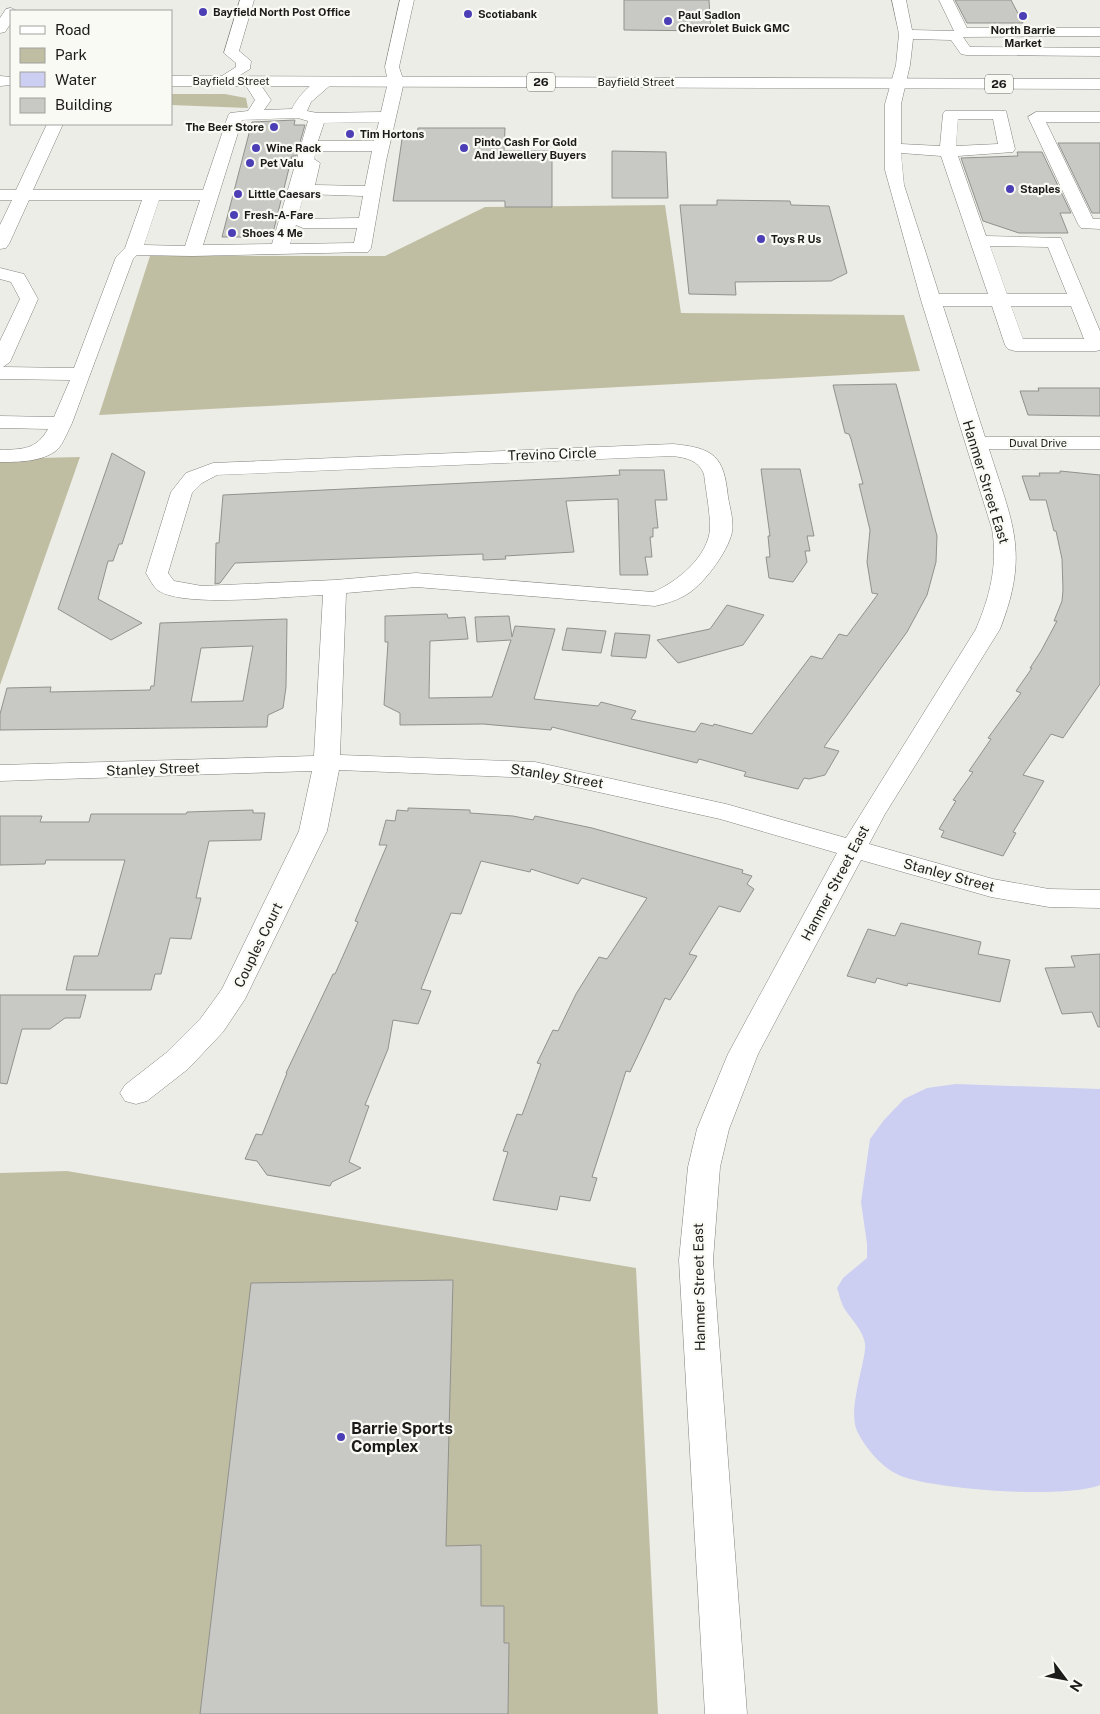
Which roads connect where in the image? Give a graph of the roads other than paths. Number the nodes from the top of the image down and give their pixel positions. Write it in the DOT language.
graph roads {
  1 [pos="247,0"];
  2 [pos="407,0"];
  3 [pos="899,0"];
  4 [pos="946,0"];
  5 [pos="10,15"];
  6 [pos="0,29"];
  7 [pos="1100,32"];
  8 [pos="906,34"];
  9 [pos="959,34"];
  10 [pos="1100,52"];
  11 [pos="172,81"];
  12 [pos="222,81"];
  13 [pos="251,81"];
  14 [pos="326,82"];
  15 [pos="396,82"];
  16 [pos="899,83"];
  17 [pos="1100,84"];
  18 [pos="298,113"];
  19 [pos="254,114"];
  20 [pos="388,117"];
  21 [pos="1100,117"];
  22 [pos="317,118"];
  23 [pos="56,125"];
  24 [pos="1046,135"];
  25 [pos="1064,135"];
  26 [pos="313,142"];
  27 [pos="894,148"];
  28 [pos="380,153"];
  29 [pos="331,160"];
  30 [pos="327,178"];
  31 [pos="373,191"];
  32 [pos="153,194"];
  33 [pos="0,195"];
  34 [pos="22,195"];
  35 [pos="209,195"];
  36 [pos="307,204"];
  37 [pos="303,223"];
  38 [pos="367,223"];
  39 [pos="1100,224"];
  40 [pos="979,241"];
  41 [pos="0,244"];
  42 [pos="280,249"];
  43 [pos="133,250"];
  44 [pos="192,251"];
  45 [pos="0,272"];
  46 [pos="930,300"];
  47 [pos="998,300"];
  48 [pos="1078,300"];
  49 [pos="0,362"];
  50 [pos="0,373"];
  51 [pos="82,374"];
  52 [pos="0,422"];
  53 [pos="62,423"];
  54 [pos="975,443"];
  55 [pos="1100,443"];
  56 [pos="0,456"];
  57 [pos="335,587"];
  58 [pos="327,764"];
  59 [pos="0,773"];
  60 [pos="854,848"];
  61 [pos="1100,899"];
  62 [pos="136,1093"];
  63 [pos="726,1714"];
  1 -- 12 [label="street"];
  2 -- 15 [label="street"];
  3 -- 8 [label="street, Hanmer Street East"];
  4 -- 9 [label="street"];
  5 -- 6 [label="street"];
  7 -- 9 [label="street"];
  8 -- 9 [label="street"];
  8 -- 16 [label="street, Hanmer Street East"];
  9 -- 10 [label="street"];
  11 -- 12 [label="street, Bayfield Street / 26"];
  12 -- 13 [label="street, Bayfield Street / 26"];
  13 -- 14 [label="street, Bayfield Street / 26"];
  13 -- 19 [label="street"];
  14 -- 15 [label="street, Bayfield Street / 26"];
  14 -- 18 [label="street"];
  15 -- 16 [label="street, Bayfield Street / 26"];
  15 -- 20 [label="street"];
  16 -- 17 [label="street, Bayfield Street / 26"];
  16 -- 27 [label="street, Hanmer Street East"];
  18 -- 19 [label="street"];
  18 -- 22 [label="street"];
  19 -- 35 [label="street"];
  20 -- 22 [label="street"];
  20 -- 28 [label="street"];
  21 -- 24 [label="street"];
  22 -- 26 [label="street"];
  23 -- 34 [label="street"];
  24 -- 25 [label="street"];
  24 -- 39 [label="street"];
  26 -- 28 [label="street"];
  26 -- 31 [label="street"];
  26 -- 42 [label="street"];
  27 -- 40 [label="street"];
  27 -- 46 [label="street, Hanmer Street East"];
  28 -- 29 [label="street"];
  28 -- 31 [label="street"];
  30 -- 31 [label="street"];
  31 -- 36 [label="street"];
  31 -- 38 [label="street"];
  32 -- 34 [label="street"];
  32 -- 35 [label="street"];
  32 -- 43 [label="street"];
  33 -- 34 [label="street"];
  34 -- 41 [label="street"];
  35 -- 44 [label="street"];
  37 -- 38 [label="street"];
  38 -- 42 [label="street"];
  40 -- 47 [label="street"];
  40 -- 48 [label="street"];
  42 -- 44 [label="street"];
  43 -- 44 [label="street"];
  43 -- 51 [label="street"];
  45 -- 49 [label="street"];
  46 -- 47 [label="street"];
  46 -- 54 [label="street, Hanmer Street East"];
  47 -- 48 [label="street"];
  47 -- 48 [label="street"];
  50 -- 51 [label="street"];
  51 -- 53 [label="street"];
  52 -- 53 [label="street"];
  53 -- 56 [label="street"];
  54 -- 55 [label="street, Duval Drive"];
  54 -- 60 [label="street, Hanmer Street East"];
  57 -- 57 [label="street, Trevino Circle"];
  57 -- 58 [label="street"];
  58 -- 59 [label="street, Stanley Street"];
  58 -- 60 [label="street, Stanley Street"];
  58 -- 62 [label="street, Couples Court"];
  60 -- 61 [label="street, Stanley Street"];
  60 -- 63 [label="street, Hanmer Street East"];
}
